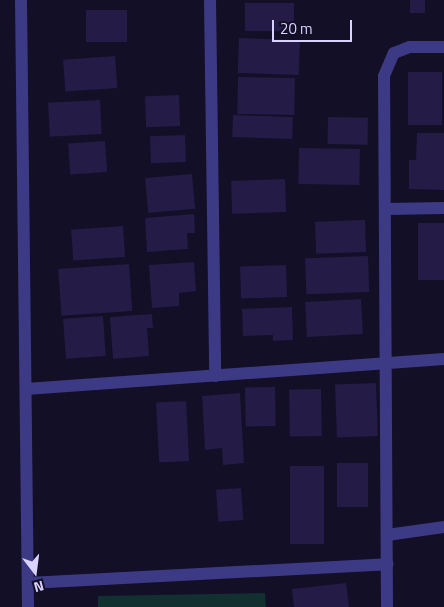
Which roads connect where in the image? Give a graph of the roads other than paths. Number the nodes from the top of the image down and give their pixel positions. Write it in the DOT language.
graph roads {
  1 [pos="22,0"];
  2 [pos="210,0"];
  3 [pos="444,47"];
  4 [pos="444,208"];
  5 [pos="386,209"];
  6 [pos="444,359"];
  7 [pos="388,364"];
  8 [pos="215,376"];
  9 [pos="26,389"];
  10 [pos="444,528"];
  11 [pos="387,535"];
  12 [pos="387,564"];
  13 [pos="29,583"];
  14 [pos="28,607"];
  15 [pos="387,607"];
  1 -- 9 [label="street"];
  2 -- 8 [label="street"];
  3 -- 5 [label="street"];
  4 -- 5 [label="street"];
  5 -- 7 [label="street"];
  6 -- 7 [label="street"];
  7 -- 8 [label="street"];
  7 -- 11 [label="street"];
  8 -- 9 [label="street"];
  9 -- 13 [label="street"];
  10 -- 11 [label="street"];
  11 -- 12 [label="street"];
  12 -- 13 [label="street"];
  12 -- 15 [label="street"];
  13 -- 14 [label="street"];
}
